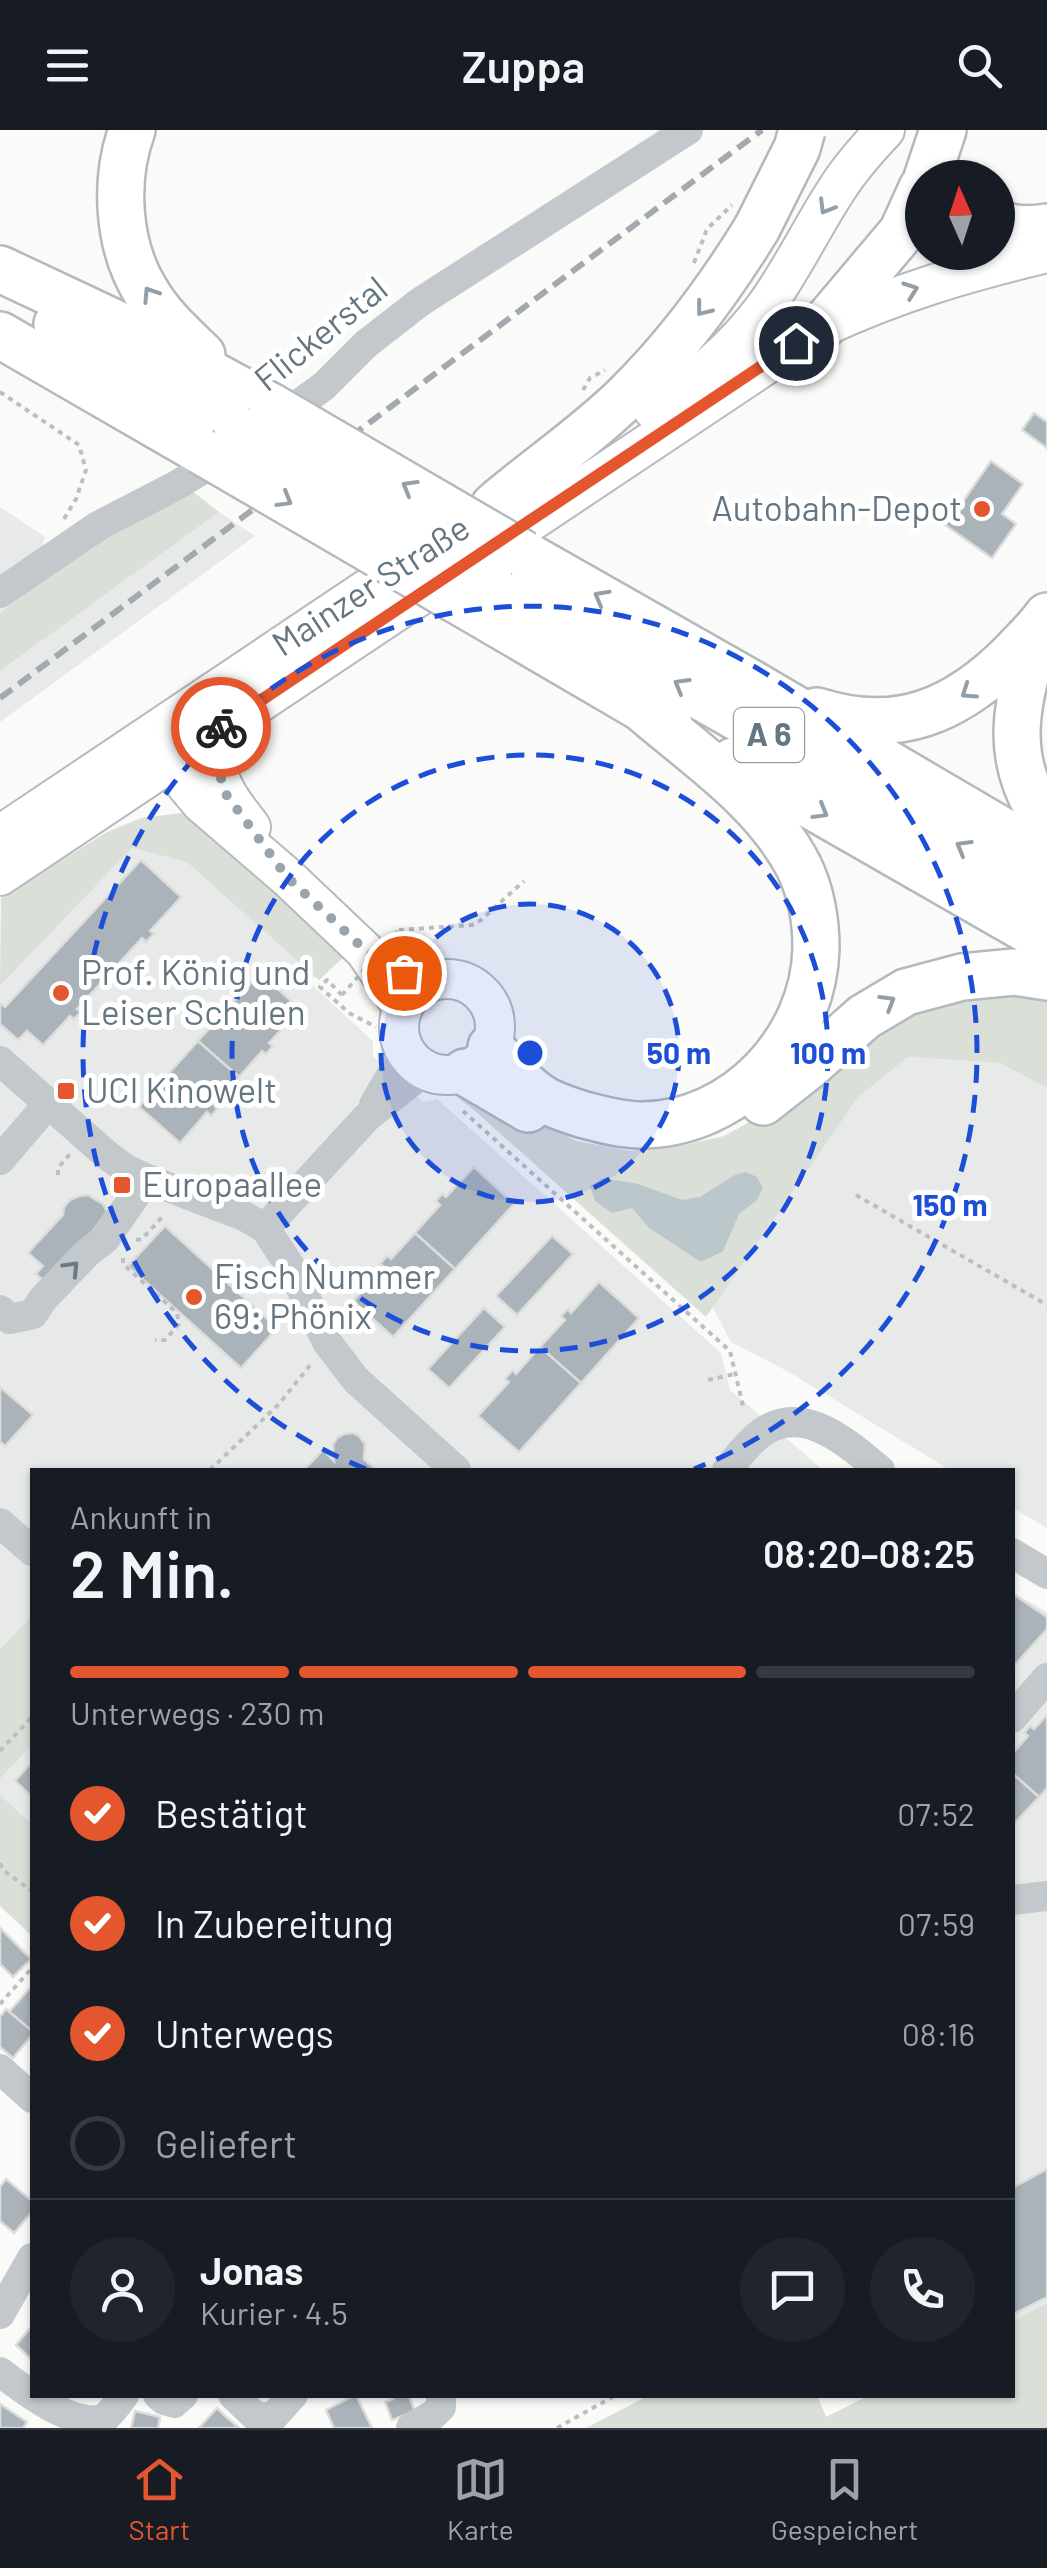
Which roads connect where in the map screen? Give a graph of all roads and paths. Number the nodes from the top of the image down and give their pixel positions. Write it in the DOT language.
graph roads {
  1 [pos="132,130"];
  2 [pos="688,130"];
  3 [pos="791,130"];
  4 [pos="802,130"];
  5 [pos="885,130"];
  6 [pos="945,130"];
  7 [pos="934,160"];
  8 [pos="950,160"];
  9 [pos="905,225"];
  10 [pos="1047,227"];
  11 [pos="757,228"];
  12 [pos="1015,228"];
  13 [pos="1047,252"];
  14 [pos="0,269"];
  15 [pos="0,291"];
  16 [pos="821,328"];
  17 [pos="0,335"];
  18 [pos="0,392"];
  19 [pos="237,419"];
  20 [pos="494,506"];
  21 [pos="36,567"];
  22 [pos="489,576"];
  23 [pos="0,592"];
  24 [pos="1044,621"];
  25 [pos="776,698"];
  26 [pos="645,711"];
  27 [pos="181,712"];
  28 [pos="218,729"];
  29 [pos="176,758"];
  30 [pos="113,800"];
  31 [pos="201,802"];
  32 [pos="1047,823"];
  33 [pos="0,836"];
  34 [pos="1047,857"];
  35 [pos="0,876"];
  36 [pos="287,877"];
  37 [pos="524,881"];
  38 [pos="1047,896"];
  39 [pos="1047,942"];
  40 [pos="1047,977"];
  41 [pos="430,1046"];
  42 [pos="0,1061"];
  43 [pos="48,1104"];
  44 [pos="70,1154"];
  45 [pos="0,1160"];
  46 [pos="58,1175"];
  47 [pos="147,1179"];
  48 [pos="856,1196"];
  49 [pos="169,1210"];
  50 [pos="265,1228"];
  51 [pos="132,1241"];
  52 [pos="124,1251"];
  53 [pos="1047,1305"];
  54 [pos="0,1310"];
  55 [pos="155,1340"];
  56 [pos="310,1364"];
  57 [pos="735,1374"];
  58 [pos="708,1380"];
  59 [pos="744,1410"];
  60 [pos="212,1468"];
  61 [pos="454,1468"];
  62 [pos="729,1468"];
  63 [pos="877,1468"];
  64 [pos="0,1523"];
  65 [pos="30,1549"];
  66 [pos="1015,1556"];
  67 [pos="1047,1574"];
  68 [pos="1047,1678"];
  69 [pos="1015,1715"];
  70 [pos="30,1719"];
  71 [pos="0,1751"];
  72 [pos="0,1863"];
  73 [pos="30,1890"];
  74 [pos="1047,1896"];
  75 [pos="1015,1900"];
  76 [pos="30,1970"];
  77 [pos="0,2004"];
  78 [pos="0,2069"];
  79 [pos="30,2096"];
  80 [pos="29,2269"];
  81 [pos="0,2314"];
  82 [pos="0,2372"];
  83 [pos="30,2394"];
  84 [pos="36,2398"];
  85 [pos="121,2398"];
  86 [pos="236,2398"];
  87 [pos="290,2398"];
  88 [pos="440,2398"];
  89 [pos="611,2398"];
  90 [pos="412,2428"];
  91 [pos="557,2428"];
  19 -- 1 [label="highway, A 6, one-way"];
  2 -- 21 [label="street, Flickerstal"];
  3 -- 11 [label="highway, bridge"];
  4 -- 11 [label="highway, bridge"];
  5 -- 20 [label="main road, Mainzer Straße, one-way"];
  6 -- 7 [label="highway"];
  6 -- 8 [label="highway"];
  9 -- 16 [label="highway"];
  10 -- 12 [label="highway"];
  11 -- 20 [label="highway, one-way"];
  16 -- 13 [label="main road, Mainzer Straße, one-way"];
  14 -- 19 [label="highway, A 6"];
  15 -- 19 [label="highway, A 6"];
  16 -- 28 [label="main road, Mainzer Straße"];
  17 -- 19 [label="highway, A 6"];
  18 -- 21 [label="path"];
  19 -- 22 [label="highway, A 6, bridge"];
  22 -- 19 [label="highway, one-way, bridge"];
  20 -- 27 [label="main road, Mainzer Straße"];
  21 -- 23 [label="street, Flickerstal"];
  25 -- 22 [label="highway, one-way"];
  22 -- 26 [label="highway, A 6"];
  38 -- 22 [label="highway, A 6, one-way"];
  24 -- 25 [label="highway, one-way"];
  24 -- 32 [label="highway"];
  25 -- 34 [label="highway"];
  26 -- 39 [label="highway, A 6, one-way"];
  26 -- 41 [label="highway"];
  27 -- 29 [label="main road"];
  27 -- 33 [label="main road, Mainzer Straße"];
  28 -- 29 [label="main road, Mainzer Straße"];
  28 -- 36 [label="main road"];
  29 -- 30 [label="main road, Mainzer Straße"];
  29 -- 31 [label="main road"];
  30 -- 31 [label="main road"];
  30 -- 35 [label="main road, Mainzer Straße"];
  31 -- 36 [label="main road"];
  36 -- 41 [label="main road"];
  37 -- 41 [label="path, bridge"];
  41 -- 40 [label="highway, one-way"];
  41 -- 50 [label="street"];
  41 -- 57 [label="path"];
  42 -- 43 [label="street"];
  43 -- 45 [label="street"];
  43 -- 47 [label="street"];
  44 -- 46 [label="path"];
  47 -- 50 [label="street"];
  54 -- 47 [label="street, one-way"];
  48 -- 53 [label="path"];
  49 -- 51 [label="path"];
  50 -- 61 [label="street"];
  52 -- 55 [label="path"];
  56 -- 60 [label="path"];
  57 -- 58 [label="path"];
  57 -- 59 [label="path"];
  62 -- 63 [label="street"];
  64 -- 65 [label="street"];
  66 -- 67 [label="street"];
  68 -- 69 [label="street"];
  70 -- 71 [label="path"];
  72 -- 73 [label="path"];
  74 -- 75 [label="street"];
  76 -- 77 [label="path"];
  78 -- 79 [label="street"];
  80 -- 81 [label="street"];
  82 -- 83 [label="street"];
  84 -- 85 [label="street"];
  86 -- 87 [label="street"];
  88 -- 90 [label="street"];
  89 -- 91 [label="path"];
}
